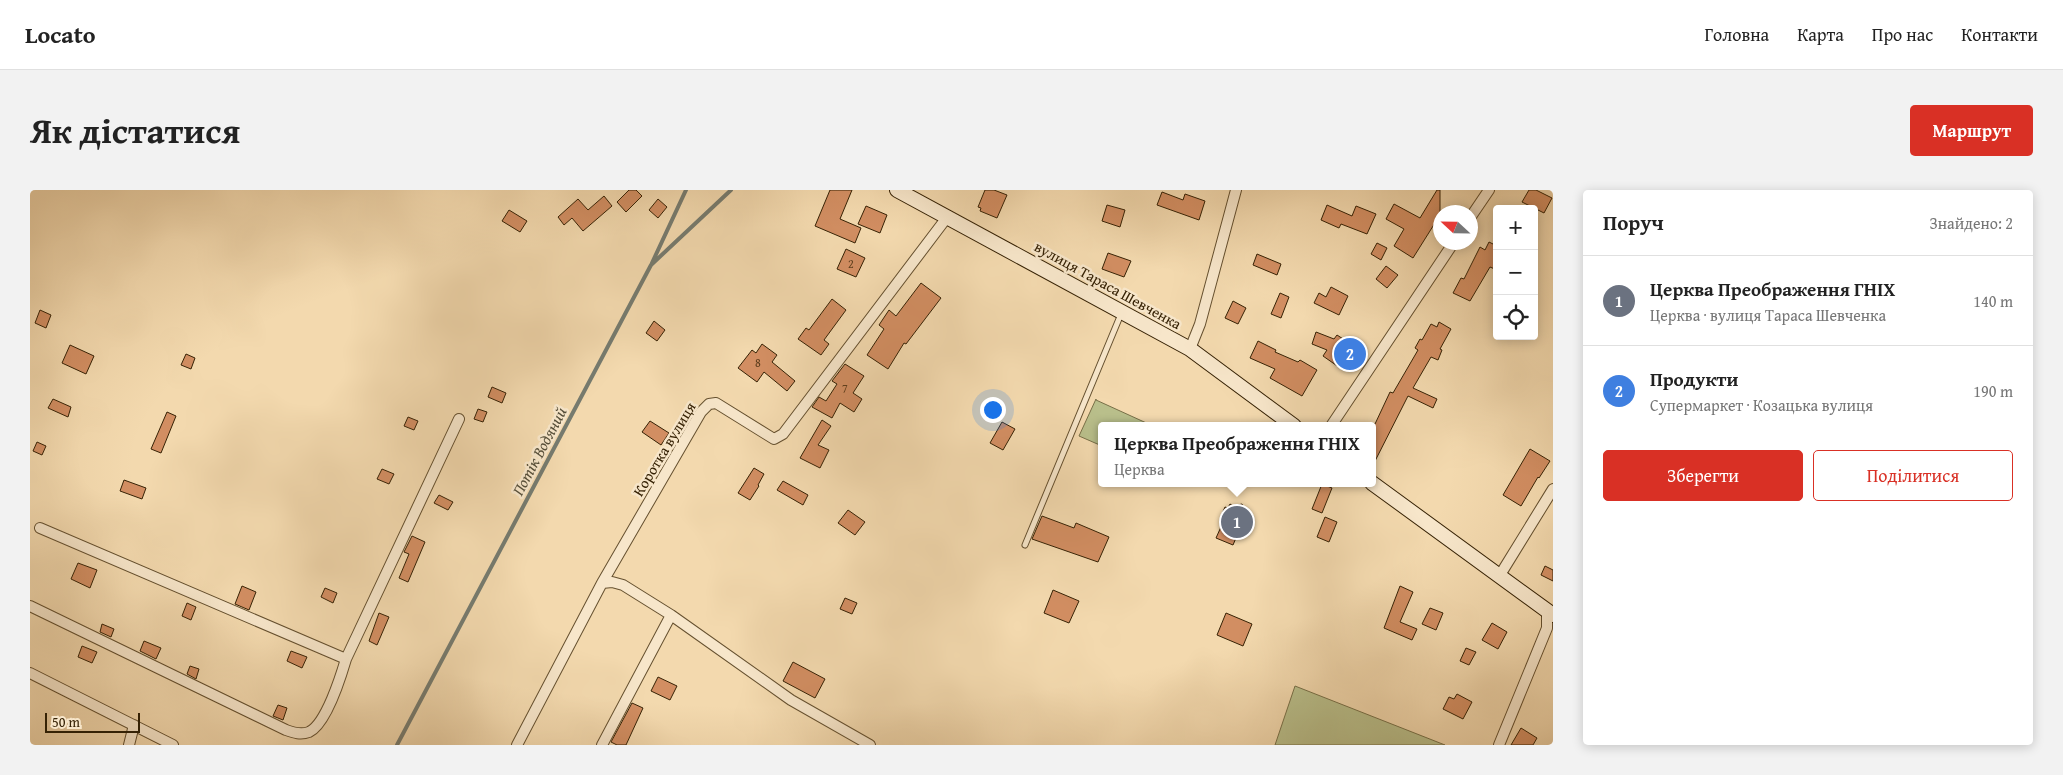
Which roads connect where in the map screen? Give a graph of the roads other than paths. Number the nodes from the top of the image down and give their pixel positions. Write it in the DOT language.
graph roads {
  1 [pos="897,190"];
  2 [pos="1236,190"];
  3 [pos="1489,190"];
  4 [pos="1478,206"];
  5 [pos="948,216"];
  6 [pos="1449,250"];
  7 [pos="1122,312"];
  8 [pos="1190,349"];
  9 [pos="459,419"];
  10 [pos="1289,422"];
  11 [pos="1334,422"];
  12 [pos="1376,486"];
  13 [pos="1553,489"];
  14 [pos="40,528"];
  15 [pos="1025,545"];
  16 [pos="1500,575"];
  17 [pos="602,583"];
  18 [pos="30,606"];
  19 [pos="1550,613"];
  20 [pos="672,615"];
  21 [pos="346,658"];
  22 [pos="30,673"];
  23 [pos="134,725"];
  24 [pos="129,745"];
  25 [pos="173,745"];
  26 [pos="517,745"];
  27 [pos="602,745"];
  28 [pos="870,745"];
  29 [pos="1499,745"];
  1 -- 5 [label="street, вулиця Тараса Шевченка"];
  2 -- 8 [label="street"];
  3 -- 4 [label="street"];
  5 -- 7 [label="street, вулиця Тараса Шевченка"];
  5 -- 17 [label="street, Коротка вулиця"];
  6 -- 11 [label="street"];
  7 -- 8 [label="street, вулиця Тараса Шевченка"];
  7 -- 15 [label="lane"];
  8 -- 10 [label="street, вулиця Тараса Шевченка"];
  9 -- 21 [label="street"];
  12 -- 16 [label="street"];
  13 -- 16 [label="street"];
  14 -- 21 [label="street"];
  16 -- 19 [label="street"];
  17 -- 20 [label="street"];
  17 -- 26 [label="street, Коротка вулиця"];
  18 -- 21 [label="street"];
  19 -- 29 [label="street"];
  20 -- 27 [label="street"];
  20 -- 28 [label="street"];
  22 -- 23 [label="street"];
  23 -- 24 [label="street"];
  23 -- 25 [label="street"];
}
